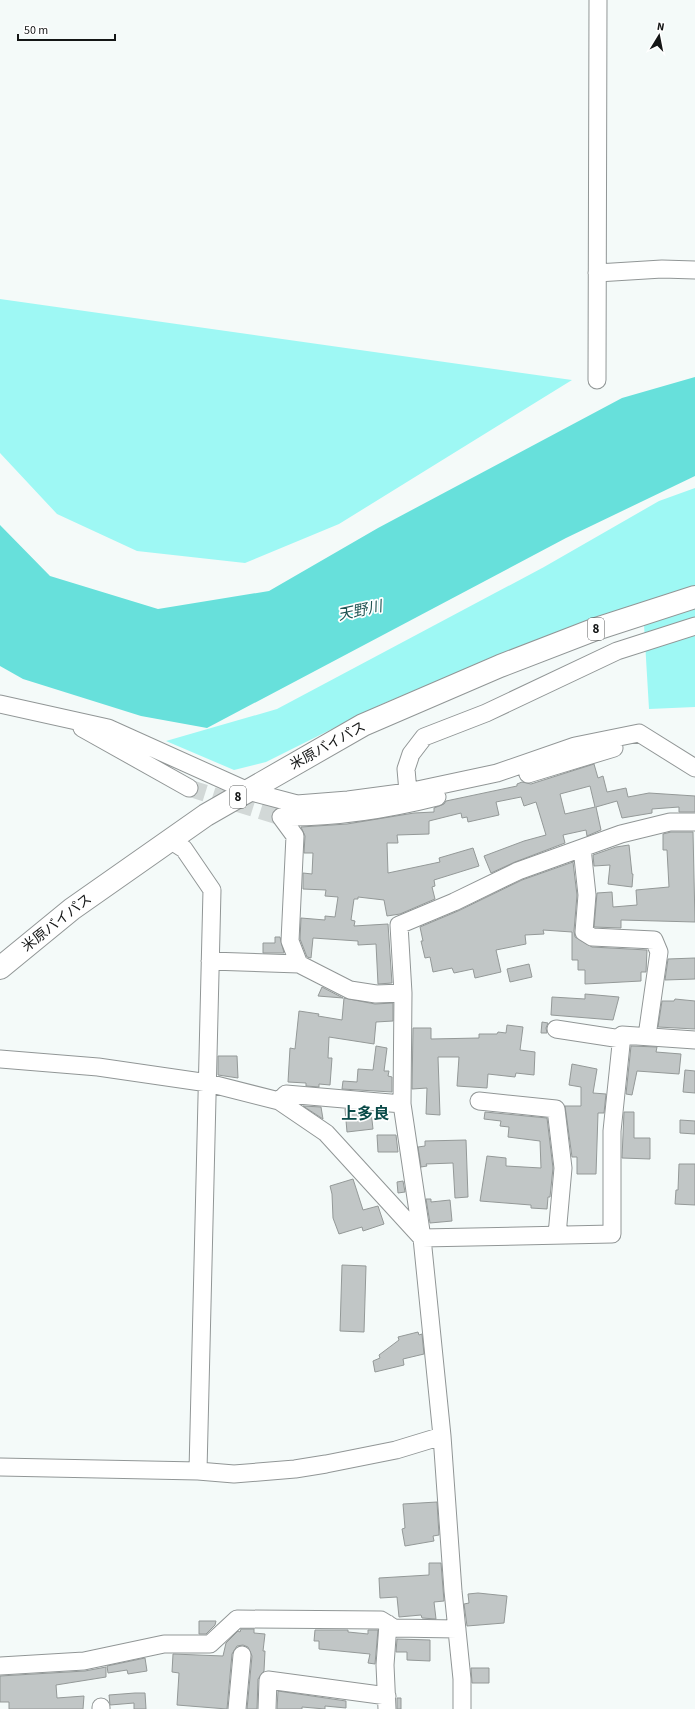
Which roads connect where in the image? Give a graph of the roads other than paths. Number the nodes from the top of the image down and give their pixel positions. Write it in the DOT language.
graph roads {
  1 [pos="598,0"];
  2 [pos="695,270"];
  3 [pos="597,273"];
  4 [pos="597,380"];
  5 [pos="695,597"];
  6 [pos="695,626"];
  7 [pos="0,704"];
  8 [pos="66,719"];
  9 [pos="639,733"];
  10 [pos="695,768"];
  11 [pos="189,788"];
  12 [pos="248,791"];
  13 [pos="408,792"];
  14 [pos="695,822"];
  15 [pos="170,840"];
  16 [pos="582,848"];
  17 [pos="210,961"];
  18 [pos="299,964"];
  19 [pos="0,968"];
  20 [pos="403,994"];
  21 [pos="556,1029"];
  22 [pos="647,1036"];
  23 [pos="622,1039"];
  24 [pos="695,1040"];
  25 [pos="0,1059"];
  26 [pos="208,1083"];
  27 [pos="279,1101"];
  28 [pos="479,1101"];
  29 [pos="402,1104"];
  30 [pos="557,1235"];
  31 [pos="422,1238"];
  32 [pos="442,1436"];
  33 [pos="0,1467"];
  34 [pos="198,1471"];
  35 [pos="388,1624"];
  36 [pos="457,1629"];
  37 [pos="242,1655"];
  38 [pos="0,1666"];
  39 [pos="387,1702"];
  40 [pos="237,1709"];
  41 [pos="267,1709"];
  42 [pos="462,1709"];
  1 -- 3 [label="street"];
  2 -- 3 [label="street"];
  3 -- 4 [label="street"];
  5 -- 12 [label="highway, 米原バイパス / 8"];
  6 -- 13 [label="street"];
  7 -- 8 [label="street"];
  8 -- 11 [label="street"];
  8 -- 12 [label="street"];
  9 -- 10 [label="street"];
  9 -- 13 [label="street"];
  9 -- 18 [label="street"];
  12 -- 13 [label="street"];
  12 -- 15 [label="highway, 米原バイパス / 8"];
  14 -- 16 [label="street"];
  15 -- 17 [label="street"];
  15 -- 19 [label="highway, 米原バイパス / 8"];
  16 -- 20 [label="street"];
  16 -- 22 [label="street"];
  17 -- 18 [label="street"];
  17 -- 26 [label="street"];
  18 -- 20 [label="street"];
  20 -- 29 [label="street"];
  21 -- 23 [label="street"];
  22 -- 23 [label="street"];
  22 -- 24 [label="street"];
  23 -- 30 [label="street"];
  25 -- 26 [label="street"];
  26 -- 27 [label="street"];
  26 -- 34 [label="street"];
  27 -- 29 [label="street"];
  27 -- 31 [label="street"];
  28 -- 30 [label="street"];
  29 -- 31 [label="street"];
  30 -- 31 [label="street"];
  31 -- 32 [label="street"];
  32 -- 34 [label="street"];
  32 -- 36 [label="street"];
  33 -- 34 [label="street"];
  35 -- 36 [label="street"];
  35 -- 38 [label="street"];
  35 -- 39 [label="street"];
  36 -- 42 [label="street"];
  37 -- 40 [label="street"];
  39 -- 41 [label="street"];
}
